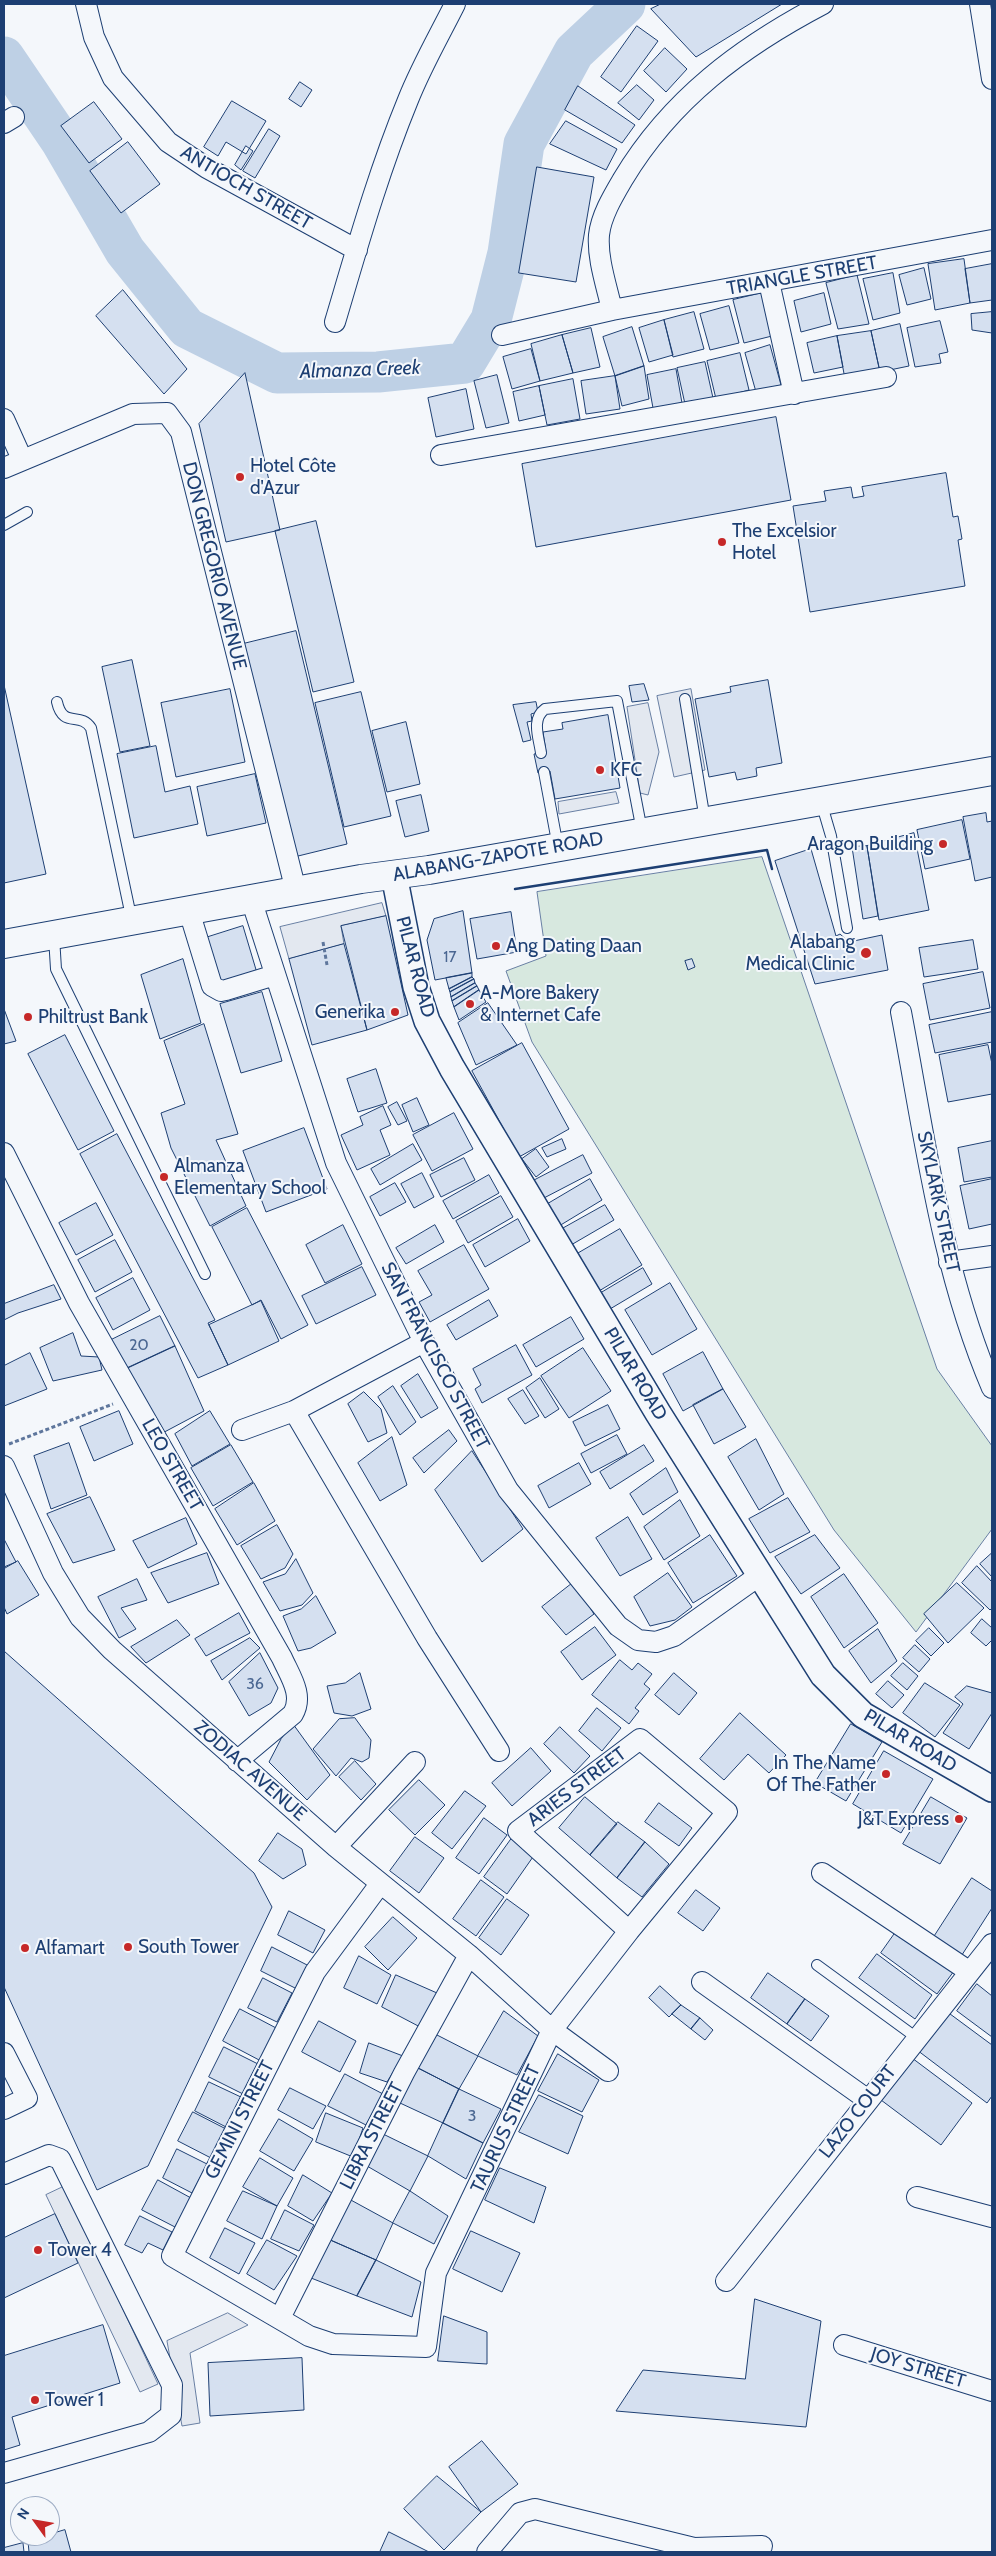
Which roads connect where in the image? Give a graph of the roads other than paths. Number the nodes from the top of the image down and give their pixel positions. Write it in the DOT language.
graph roads {
  1 [pos="86,4"];
  2 [pos="455,4"];
  3 [pos="823,4"];
  4 [pos="980,4"];
  5 [pos="992,80"];
  6 [pos="992,240"];
  7 [pos="357,250"];
  8 [pos="769,282"];
  9 [pos="612,310"];
  10 [pos="335,322"];
  11 [pos="502,335"];
  12 [pos="886,377"];
  13 [pos="794,394"];
  14 [pos="4,419"];
  15 [pos="441,455"];
  16 [pos="22,459"];
  17 [pos="4,468"];
  18 [pos="27,512"];
  19 [pos="4,525"];
  20 [pos="685,699"];
  21 [pos="57,702"];
  22 [pos="541,753"];
  23 [pos="992,771"];
  24 [pos="544,772"];
  25 [pos="821,801"];
  26 [pos="705,821"];
  27 [pos="643,832"];
  28 [pos="558,847"];
  29 [pos="394,875"];
  30 [pos="296,891"];
  31 [pos="251,899"];
  32 [pos="190,911"];
  33 [pos="132,922"];
  34 [pos="847,928"];
  35 [pos="54,936"];
  36 [pos="4,944"];
  37 [pos="275,975"];
  38 [pos="901,1012"];
  39 [pos="4,1152"];
  40 [pos="992,1256"];
  41 [pos="949,1262"];
  42 [pos="205,1274"];
  43 [pos="424,1342"];
  44 [pos="992,1388"];
  45 [pos="294,1412"];
  46 [pos="242,1430"];
  47 [pos="4,1466"];
  48 [pos="760,1575"];
  49 [pos="499,1751"];
  50 [pos="238,1761"];
  51 [pos="415,1762"];
  52 [pos="992,1788"];
  53 [pos="727,1812"];
  54 [pos="336,1846"];
  55 [pos="822,1873"];
  56 [pos="380,1884"];
  57 [pos="629,1931"];
  58 [pos="992,1944"];
  59 [pos="469,1956"];
  60 [pos="817,1965"];
  61 [pos="970,1972"];
  62 [pos="702,1982"];
  63 [pos="552,2030"];
  64 [pos="917,2038"];
  65 [pos="4,2052"];
  66 [pos="608,2071"];
  67 [pos="868,2100"];
  68 [pos="4,2109"];
  69 [pos="4,2174"];
  70 [pos="917,2197"];
  71 [pos="992,2217"];
  72 [pos="726,2281"];
  73 [pos="280,2318"];
  74 [pos="844,2345"];
  75 [pos="992,2391"];
  76 [pos="4,2474"];
  77 [pos="762,2546"];
  78 [pos="693,2550"];
  79 [pos="487,2552"];
  1 -- 7 [label="street, ANTIOCH STREET"];
  2 -- 7 [label="street"];
  3 -- 9 [label="street"];
  4 -- 5 [label="street"];
  6 -- 8 [label="street, TRIANGLE STREET"];
  7 -- 10 [label="street"];
  8 -- 9 [label="street, TRIANGLE STREET"];
  8 -- 13 [label="street"];
  9 -- 11 [label="street, TRIANGLE STREET"];
  12 -- 13 [label="street"];
  13 -- 15 [label="street"];
  14 -- 16 [label="street"];
  16 -- 17 [label="street, DON GREGORIO AVENUE"];
  16 -- 30 [label="street, DON GREGORIO AVENUE"];
  18 -- 19 [label="lane"];
  20 -- 26 [label="lane"];
  21 -- 33 [label="lane"];
  22 -- 27 [label="lane"];
  23 -- 25 [label="highway, ALABANG-ZAPOTE ROAD"];
  24 -- 28 [label="lane"];
  25 -- 26 [label="highway, ALABANG-ZAPOTE ROAD"];
  25 -- 34 [label="lane"];
  26 -- 27 [label="highway, ALABANG-ZAPOTE ROAD"];
  27 -- 28 [label="highway, ALABANG-ZAPOTE ROAD"];
  28 -- 29 [label="highway, ALABANG-ZAPOTE ROAD"];
  29 -- 30 [label="highway, ALABANG-ZAPOTE ROAD"];
  29 -- 48 [label="street, PILAR ROAD"];
  30 -- 31 [label="highway, ALABANG-ZAPOTE ROAD"];
  31 -- 32 [label="highway, ALABANG-ZAPOTE ROAD"];
  31 -- 37 [label="street, SAN FRANCISCO STREET"];
  32 -- 33 [label="highway, ALABANG-ZAPOTE ROAD"];
  32 -- 37 [label="street"];
  33 -- 35 [label="highway, ALABANG-ZAPOTE ROAD"];
  35 -- 36 [label="highway, ALABANG-ZAPOTE ROAD"];
  35 -- 42 [label="lane"];
  37 -- 43 [label="street, SAN FRANCISCO STREET"];
  38 -- 41 [label="street, SKYLARK STREET"];
  39 -- 50 [label="street, LEO STREET"];
  40 -- 41 [label="street"];
  41 -- 44 [label="street, SKYLARK STREET"];
  43 -- 45 [label="street"];
  43 -- 48 [label="street, SAN FRANCISCO STREET"];
  45 -- 46 [label="street"];
  45 -- 49 [label="street"];
  47 -- 50 [label="street, ZODIAC AVENUE"];
  48 -- 52 [label="street, PILAR ROAD"];
  50 -- 54 [label="street, ZODIAC AVENUE"];
  51 -- 54 [label="street"];
  53 -- 57 [label="street, TAURUS STREET"];
  53 -- 57 [label="street, ARIES STREET"];
  54 -- 56 [label="street, ZODIAC AVENUE"];
  55 -- 61 [label="street"];
  56 -- 59 [label="street, ZODIAC AVENUE"];
  56 -- 73 [label="street, GEMINI STREET"];
  57 -- 63 [label="street, TAURUS STREET"];
  58 -- 61 [label="street, LAZO COURT"];
  59 -- 63 [label="street, ZODIAC AVENUE"];
  59 -- 73 [label="street, LIBRA STREET"];
  60 -- 64 [label="lane"];
  61 -- 64 [label="street, LAZO COURT"];
  62 -- 67 [label="street"];
  63 -- 66 [label="street, ZODIAC AVENUE"];
  63 -- 73 [label="street, TAURUS STREET"];
  64 -- 67 [label="street, LAZO COURT"];
  65 -- 68 [label="street"];
  67 -- 72 [label="street, LAZO COURT"];
  69 -- 76 [label="street"];
  70 -- 71 [label="street"];
  74 -- 75 [label="street, JOY STREET"];
  77 -- 78 [label="street"];
  78 -- 79 [label="street"];
}
